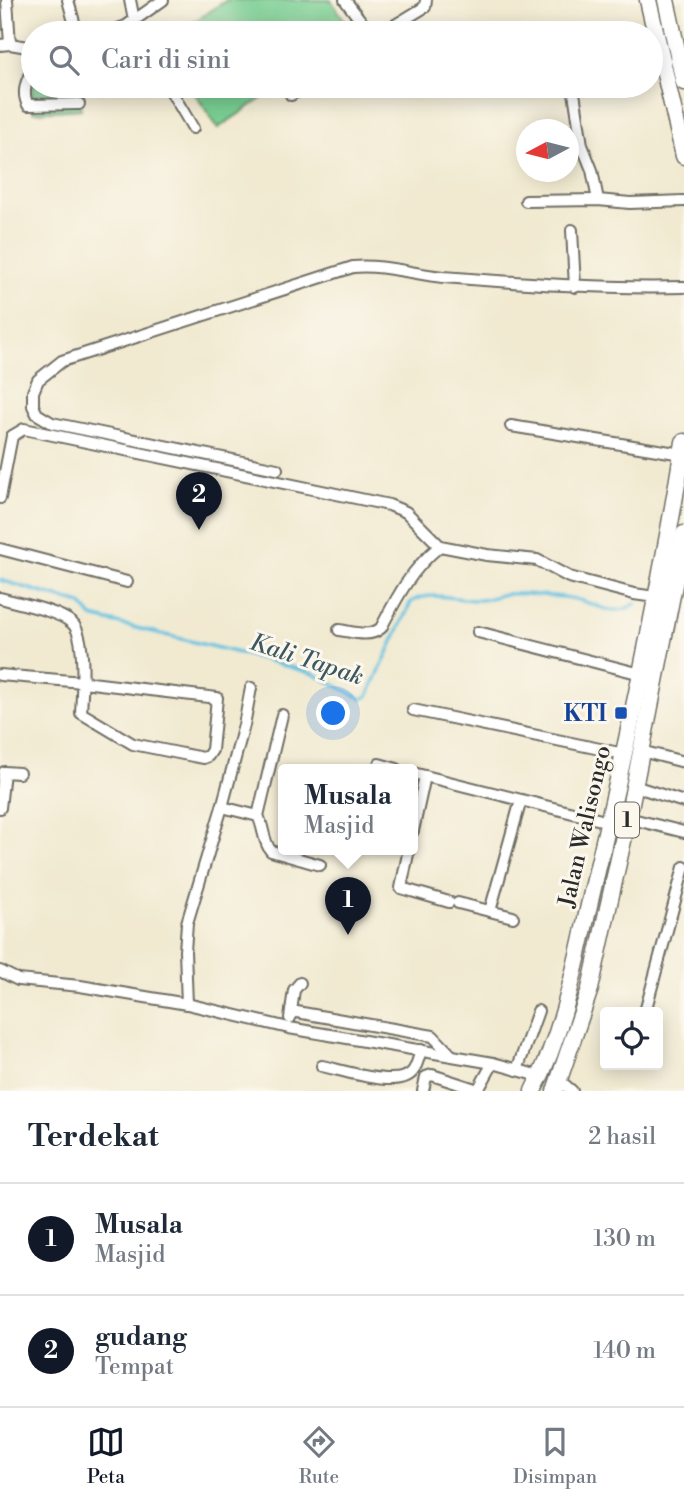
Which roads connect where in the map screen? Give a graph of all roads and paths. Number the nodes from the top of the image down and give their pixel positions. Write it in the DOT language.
graph roads {
  1 [pos="7,0"];
  2 [pos="68,0"];
  3 [pos="130,0"];
  4 [pos="163,0"];
  5 [pos="345,0"];
  6 [pos="426,0"];
  7 [pos="648,0"];
  8 [pos="666,0"];
  9 [pos="74,21"];
  10 [pos="131,21"];
  11 [pos="138,21"];
  12 [pos="361,21"];
  13 [pos="402,21"];
  14 [pos="651,21"];
  15 [pos="5,44"];
  16 [pos="663,73"];
  17 [pos="684,82"];
  18 [pos="24,98"];
  19 [pos="175,98"];
  20 [pos="575,98"];
  21 [pos="79,104"];
  22 [pos="193,128"];
  23 [pos="684,156"];
  24 [pos="598,200"];
  25 [pos="526,201"];
  26 [pos="684,201"];
  27 [pos="572,230"];
  28 [pos="575,287"];
  29 [pos="684,287"];
  30 [pos="510,426"];
  31 [pos="683,448"];
  32 [pos="277,469"];
  33 [pos="0,498"];
  34 [pos="684,534"];
  35 [pos="440,546"];
  36 [pos="0,549"];
  37 [pos="127,582"];
  38 [pos="680,582"];
  39 [pos="655,597"];
  40 [pos="0,598"];
  41 [pos="339,630"];
  42 [pos="478,632"];
  43 [pos="641,674"];
  44 [pos="0,675"];
  45 [pos="83,682"];
  46 [pos="251,688"];
  47 [pos="413,710"];
  48 [pos="282,715"];
  49 [pos="641,751"];
  50 [pos="624,754"];
  51 [pos="684,762"];
  52 [pos="2,771"];
  53 [pos="19,773"];
  54 [pos="418,774"];
  55 [pos="425,776"];
  56 [pos="634,786"];
  57 [pos="521,800"];
  58 [pos="684,802"];
  59 [pos="222,807"];
  60 [pos="0,808"];
  61 [pos="418,808"];
  62 [pos="258,816"];
  63 [pos="628,818"];
  64 [pos="609,822"];
  65 [pos="684,832"];
  66 [pos="278,853"];
  67 [pos="285,855"];
  68 [pos="408,855"];
  69 [pos="320,865"];
  70 [pos="684,867"];
  71 [pos="681,888"];
  72 [pos="490,912"];
  73 [pos="513,918"];
  74 [pos="0,971"];
  75 [pos="300,983"];
  76 [pos="187,1004"];
  77 [pos="646,1007"];
  78 [pos="291,1011"];
  79 [pos="538,1011"];
  80 [pos="289,1028"];
  81 [pos="421,1049"];
  82 [pos="451,1055"];
  83 [pos="492,1063"];
  84 [pos="322,1066"];
  85 [pos="517,1070"];
  86 [pos="536,1085"];
  87 [pos="562,1087"];
  88 [pos="478,1090"];
  89 [pos="423,1091"];
  1 -- 15 [label="street"];
  2 -- 9 [label="street"];
  3 -- 10 [label="street"];
  4 -- 11 [label="street"];
  5 -- 12 [label="street"];
  6 -- 13 [label="street"];
  7 -- 14 [label="highway"];
  8 -- 17 [label="highway"];
  16 -- 23 [label="highway"];
  18 -- 21 [label="street"];
  19 -- 22 [label="street"];
  20 -- 24 [label="street"];
  24 -- 25 [label="street"];
  24 -- 26 [label="street"];
  27 -- 28 [label="street"];
  28 -- 29 [label="street"];
  28 -- 32 [label="street"];
  30 -- 31 [label="street"];
  31 -- 39 [label="highway, Jalan Walisongo / 1"];
  33 -- 35 [label="street"];
  34 -- 38 [label="highway, Jalan Walisongo / 1"];
  35 -- 39 [label="street"];
  35 -- 41 [label="street"];
  36 -- 37 [label="street"];
  38 -- 49 [label="highway, Jalan Walisongo / 1"];
  39 -- 43 [label="highway, Jalan Walisongo / 1"];
  40 -- 45 [label="street"];
  42 -- 43 [label="street"];
  43 -- 50 [label="highway, Jalan Walisongo / 1"];
  44 -- 45 [label="street"];
  45 -- 45 [label="street"];
  46 -- 59 [label="street"];
  47 -- 50 [label="street"];
  48 -- 62 [label="street"];
  49 -- 51 [label="street"];
  49 -- 56 [label="highway, Jalan Walisongo / 1"];
  50 -- 64 [label="highway, Jalan Walisongo / 1"];
  52 -- 53 [label="street"];
  52 -- 60 [label="street"];
  54 -- 55 [label="street"];
  55 -- 57 [label="street"];
  55 -- 61 [label="street"];
  56 -- 58 [label="street"];
  56 -- 63 [label="highway, Jalan Walisongo / 1"];
  57 -- 64 [label="street"];
  57 -- 72 [label="street"];
  59 -- 62 [label="street"];
  59 -- 76 [label="street"];
  62 -- 66 [label="street"];
  63 -- 65 [label="street"];
  63 -- 87 [label="highway, Jalan Walisongo / 1"];
  64 -- 86 [label="highway, Jalan Walisongo / 1"];
  67 -- 69 [label="street"];
  68 -- 72 [label="street"];
  70 -- 71 [label="street"];
  71 -- 77 [label="street"];
  72 -- 73 [label="street"];
  74 -- 76 [label="street"];
  75 -- 78 [label="street"];
  76 -- 80 [label="street"];
  78 -- 80 [label="street"];
  78 -- 82 [label="street"];
  79 -- 85 [label="street"];
  80 -- 81 [label="street"];
  81 -- 82 [label="street"];
  81 -- 84 [label="street"];
  82 -- 83 [label="street"];
  83 -- 85 [label="street"];
  83 -- 88 [label="street"];
  85 -- 86 [label="street"];
  88 -- 89 [label="street"];
}
